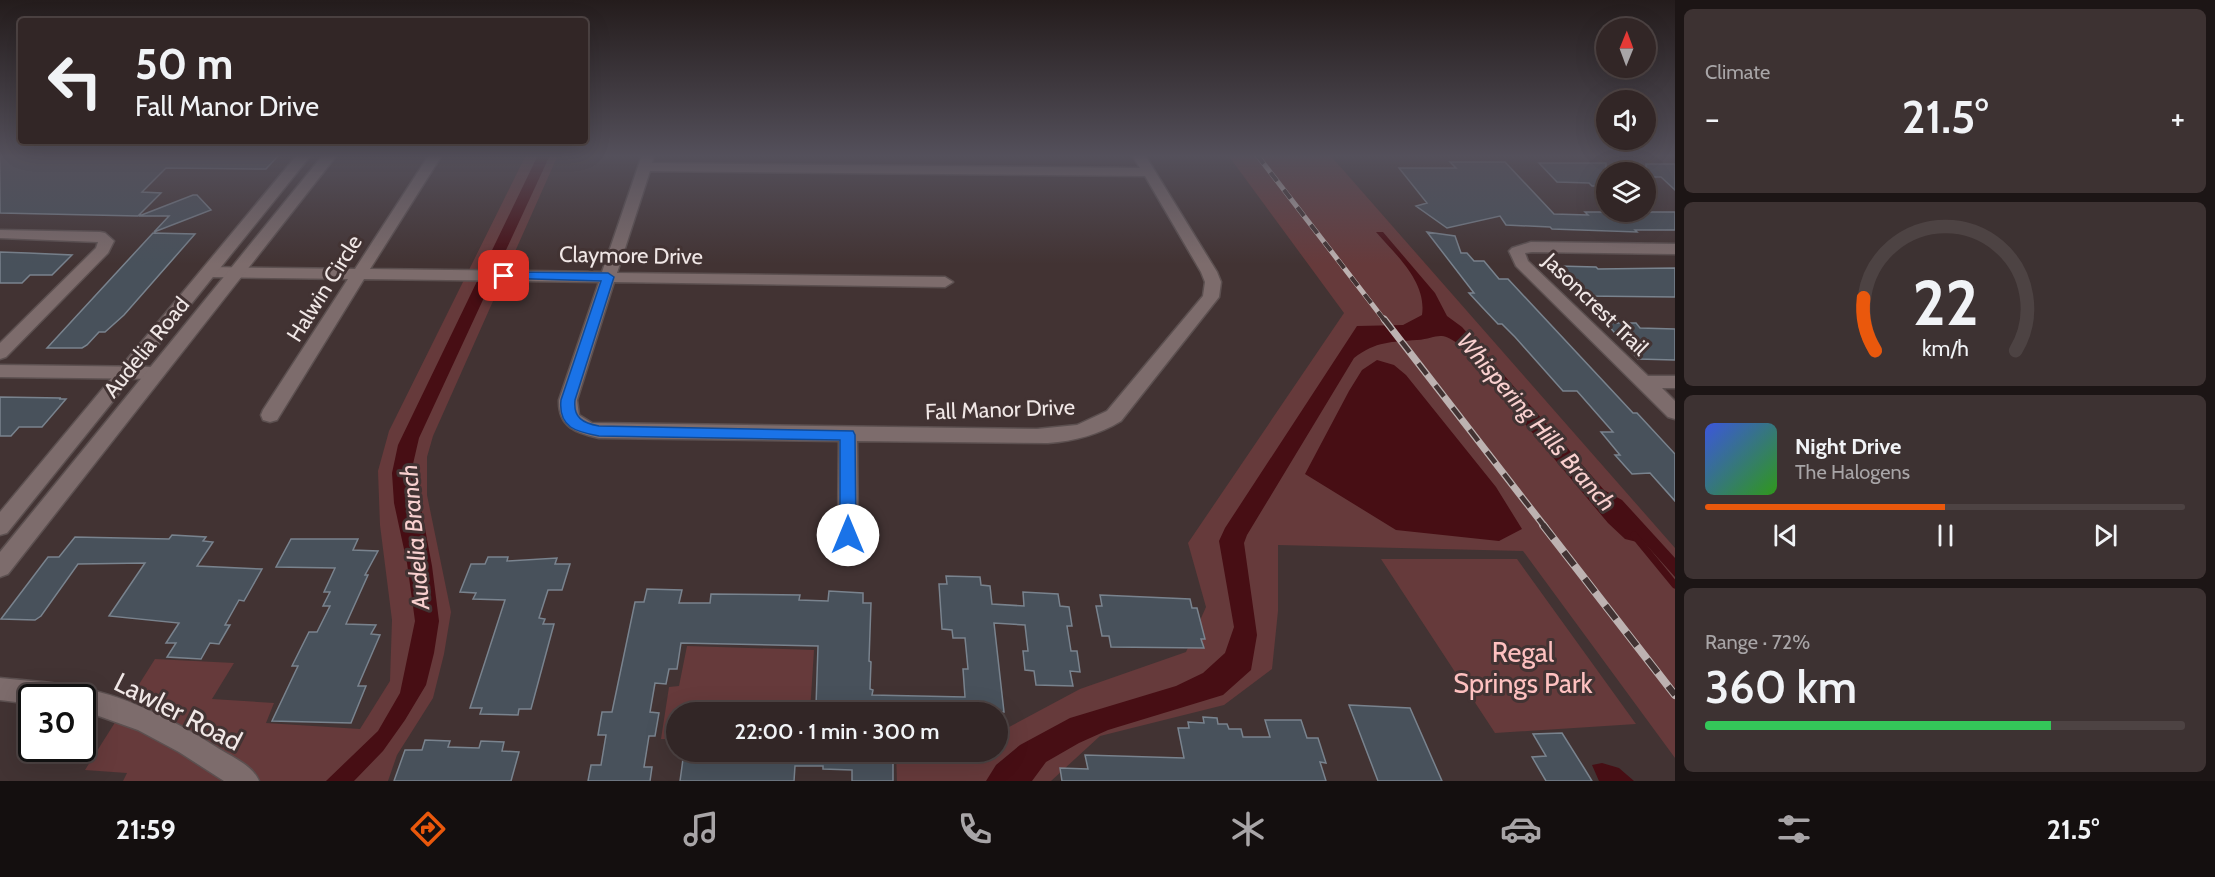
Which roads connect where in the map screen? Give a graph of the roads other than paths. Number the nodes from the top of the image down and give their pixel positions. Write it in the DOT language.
graph roads {
  1 [pos="274,191"];
  2 [pos="301,191"];
  3 [pos="412,191"];
  4 [pos="636,191"];
  5 [pos="1161,191"];
  6 [pos="0,234"];
  7 [pos="1675,249"];
  8 [pos="208,272"];
  9 [pos="236,272"];
  10 [pos="359,274"];
  11 [pos="608,277"];
  12 [pos="945,282"];
  13 [pos="0,353"];
  14 [pos="0,371"];
  15 [pos="126,373"];
  16 [pos="156,374"];
  17 [pos="1644,382"];
  18 [pos="1675,382"];
  19 [pos="1675,412"];
  20 [pos="270,415"];
  21 [pos="848,435"];
  22 [pos="0,527"];
  23 [pos="848,535"];
  24 [pos="0,568"];
  25 [pos="0,688"];
  26 [pos="18,690"];
  27 [pos="96,702"];
  28 [pos="246,781"];
  1 -- 8 [label="street, Audelia Road"];
  2 -- 9 [label="street, Audelia Road"];
  3 -- 10 [label="street, Halwin Circle"];
  4 -- 11 [label="street"];
  5 -- 21 [label="street, Fall Manor Drive"];
  6 -- 13 [label="street"];
  7 -- 17 [label="street, Jasoncrest Trail"];
  8 -- 9 [label="street, Claymore Drive"];
  8 -- 15 [label="street, Audelia Road"];
  9 -- 10 [label="street, Claymore Drive"];
  9 -- 16 [label="street, Audelia Road"];
  10 -- 11 [label="street, Claymore Drive"];
  10 -- 20 [label="street, Halwin Circle"];
  11 -- 12 [label="street, Claymore Drive"];
  11 -- 21 [label="street, Fall Manor Drive"];
  14 -- 15 [label="street"];
  15 -- 16 [label="street"];
  15 -- 22 [label="street, Audelia Road"];
  16 -- 24 [label="street, Audelia Road"];
  17 -- 18 [label="street"];
  17 -- 19 [label="street, Jasoncrest Trail"];
  21 -- 23 [label="street"];
  25 -- 26 [label="street, Lawler Road"];
  27 -- 28 [label="street, Lawler Road"];
}
